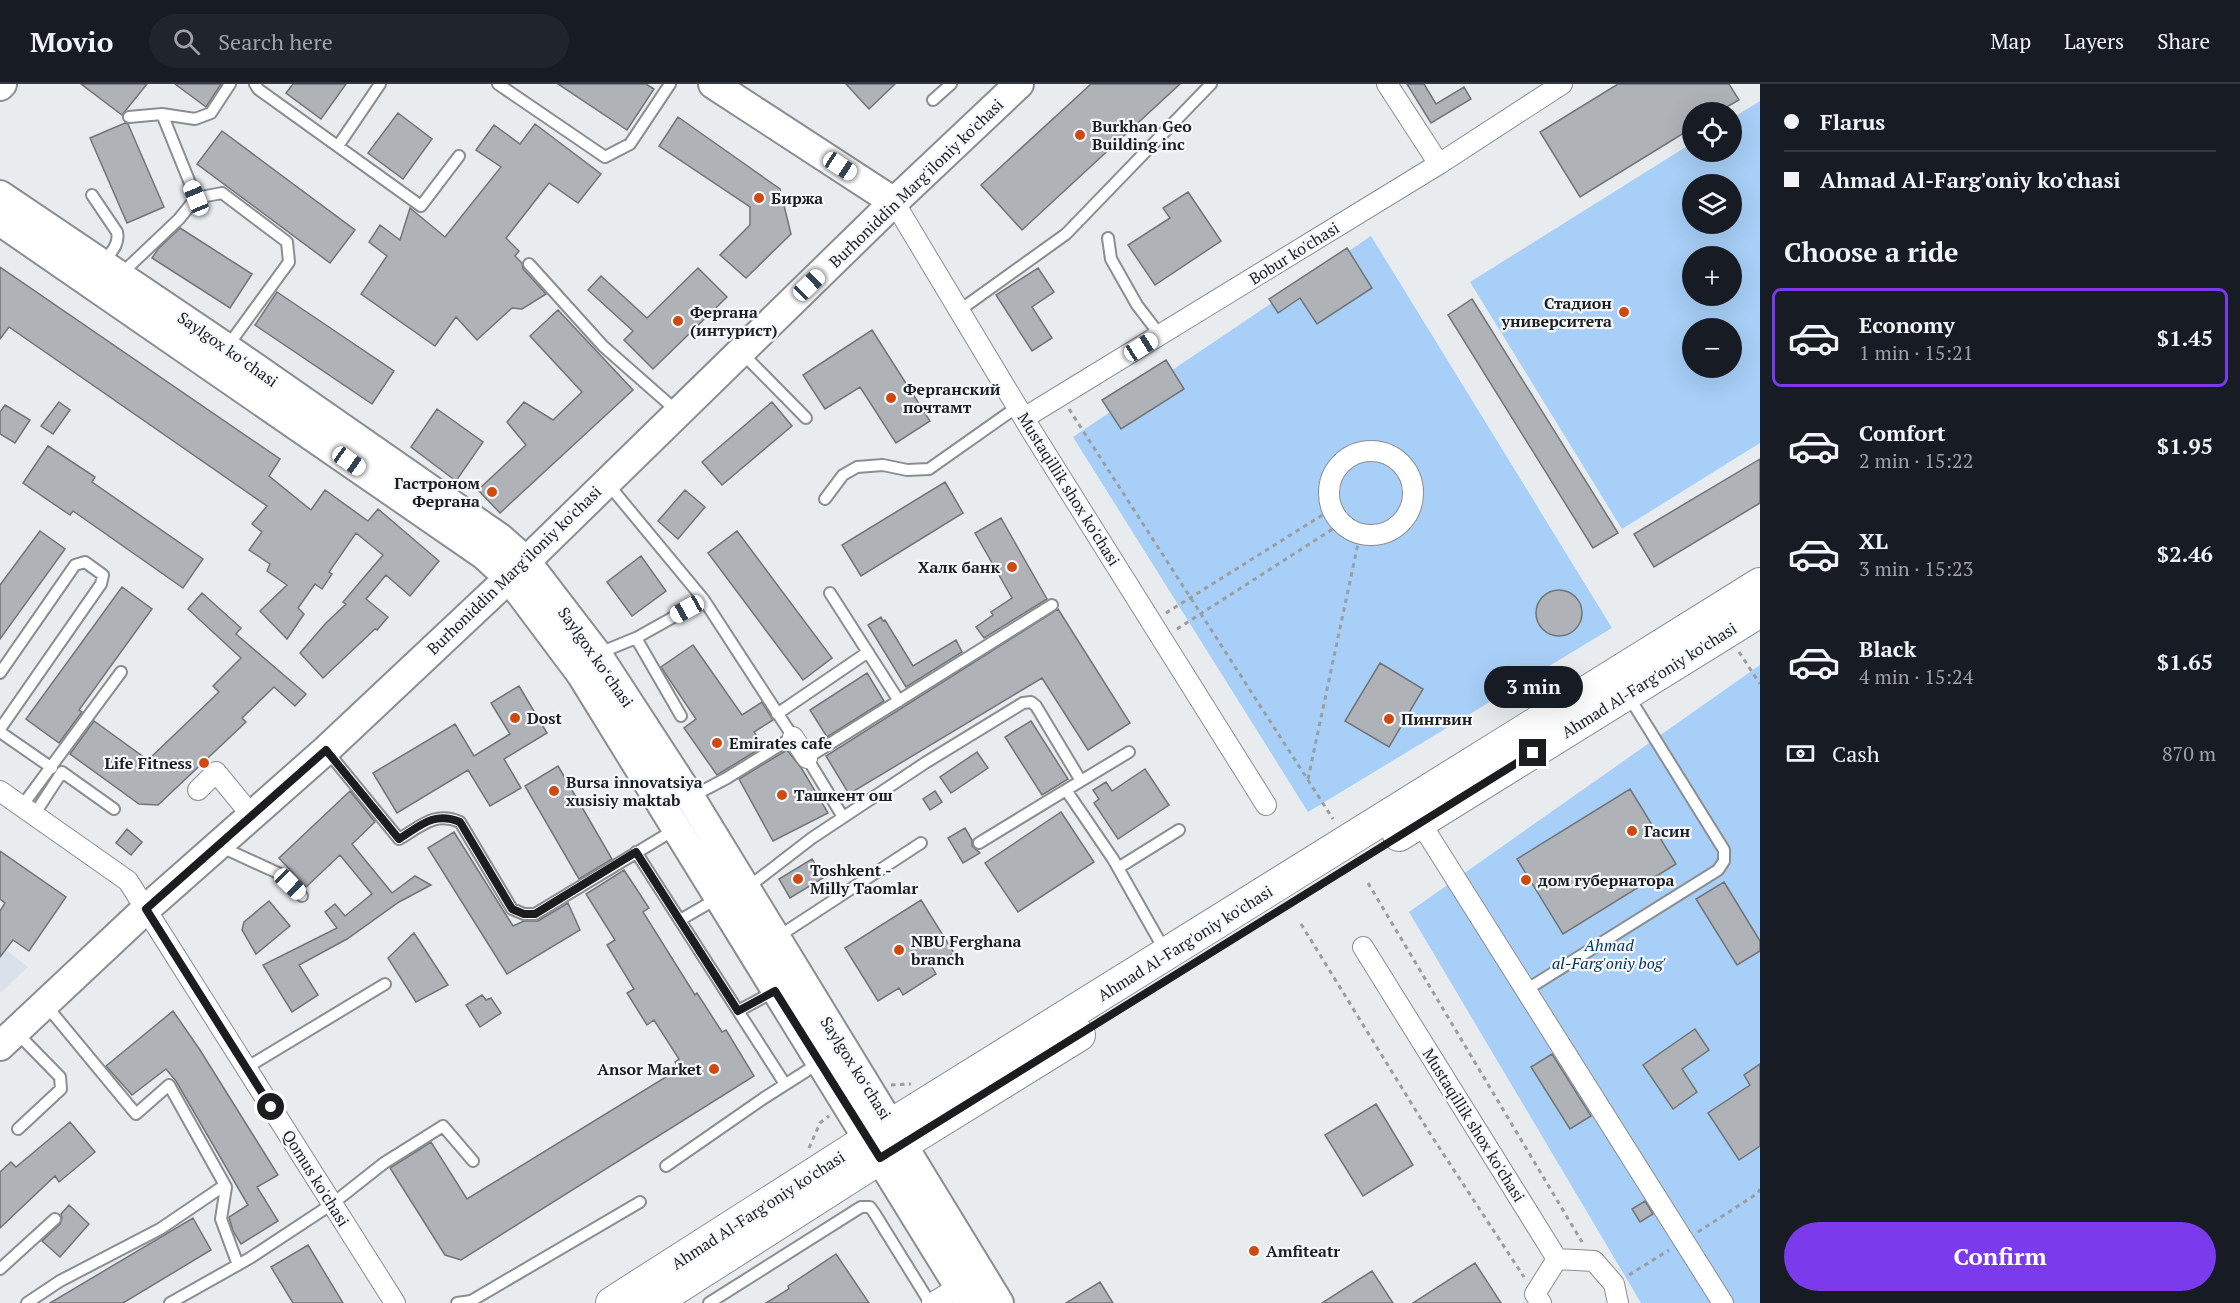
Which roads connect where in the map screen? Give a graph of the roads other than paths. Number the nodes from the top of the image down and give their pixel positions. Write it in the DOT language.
graph roads {
  1 [pos="230,84"];
  2 [pos="255,84"];
  3 [pos="380,84"];
  4 [pos="498,84"];
  5 [pos="670,84"];
  6 [pos="713,84"];
  7 [pos="951,84"];
  8 [pos="1019,84"];
  9 [pos="1211,84"];
  10 [pos="1387,84"];
  11 [pos="1562,84"];
  12 [pos="933,100"];
  13 [pos="162,114"];
  14 [pos="129,117"];
  15 [pos="338,146"];
  16 [pos="459,156"];
  17 [pos="1439,164"];
  18 [pos="0,195"];
  19 [pos="92,195"];
  20 [pos="196,198"];
  21 [pos="894,202"];
  22 [pos="0,221"];
  23 [pos="1108,238"];
  24 [pos="529,264"];
  25 [pos="111,269"];
  26 [pos="960,310"];
  27 [pos="1160,335"];
  28 [pos="226,348"];
  29 [pos="741,352"];
  30 [pos="1021,412"];
  31 [pos="678,413"];
  32 [pos="807,418"];
  33 [pos="606,482"];
  34 [pos="825,499"];
  35 [pos="1360,534"];
  36 [pos="517,568"];
  37 [pos="1760,584"];
  38 [pos="830,593"];
  39 [pos="704,600"];
  40 [pos="1052,605"];
  41 [pos="1760,611"];
  42 [pos="636,638"];
  43 [pos="868,652"];
  44 [pos="597,654"];
  45 [pos="121,672"];
  46 [pos="0,673"];
  47 [pos="1627,694"];
  48 [pos="899,701"];
  49 [pos="777,714"];
  50 [pos="681,716"];
  51 [pos="0,731"];
  52 [pos="793,737"];
  53 [pos="326,750"];
  54 [pos="1129,752"];
  55 [pos="807,758"];
  56 [pos="52,768"];
  57 [pos="1082,781"];
  58 [pos="198,790"];
  59 [pos="1066,790"];
  60 [pos="0,791"];
  61 [pos="690,797"];
  62 [pos="1266,805"];
  63 [pos="114,809"];
  64 [pos="28,811"];
  65 [pos="252,816"];
  66 [pos="843,817"];
  67 [pos="1420,822"];
  68 [pos="676,828"];
  69 [pos="1179,831"];
  70 [pos="921,843"];
  71 [pos="979,843"];
  72 [pos="218,846"];
  73 [pos="636,852"];
  74 [pos="1118,868"];
  75 [pos="746,890"];
  76 [pos="302,896"];
  77 [pos="718,898"];
  78 [pos="146,909"];
  79 [pos="680,920"];
  80 [pos="776,939"];
  81 [pos="1363,948"];
  82 [pos="1167,954"];
  83 [pos="385,984"];
  84 [pos="1526,990"];
  85 [pos="775,991"];
  86 [pos="45,1004"];
  87 [pos="738,1011"];
  88 [pos="8,1039"];
  89 [pos="820,1063"];
  90 [pos="246,1068"];
  91 [pos="785,1084"];
  92 [pos="18,1129"];
  93 [pos="885,1142"];
  94 [pos="472,1161"];
  95 [pos="666,1166"];
  96 [pos="225,1185"];
  97 [pos="640,1202"];
  98 [pos="332,1204"];
  99 [pos="55,1219"];
  100 [pos="1557,1259"];
  101 [pos="238,1265"];
  102 [pos="0,1269"];
  103 [pos="964,1295"];
  104 [pos="1538,1298"];
  105 [pos="27,1303"];
  106 [pos="170,1303"];
  107 [pos="395,1303"];
  108 [pos="457,1303"];
  109 [pos="612,1303"];
  110 [pos="653,1303"];
  111 [pos="709,1303"];
  112 [pos="931,1303"];
  113 [pos="999,1303"];
  114 [pos="1618,1303"];
  115 [pos="1723,1303"];
  1 -- 13 [label="lane"];
  2 -- 15 [label="lane"];
  3 -- 15 [label="lane"];
  4 -- 5 [label="lane"];
  6 -- 21 [label="main road, Mustaqillik shox ko'chasi"];
  7 -- 12 [label="lane"];
  8 -- 21 [label="main road, Burhoniddin Marg'iloniy ko'chasi"];
  9 -- 26 [label="lane"];
  10 -- 17 [label="street"];
  11 -- 17 [label="street, Bobur ko'chasi"];
  13 -- 14 [label="lane"];
  13 -- 20 [label="lane"];
  15 -- 16 [label="lane"];
  17 -- 27 [label="street, Bobur ko'chasi"];
  18 -- 25 [label="main road, Saylgox koʻchasi"];
  19 -- 25 [label="lane"];
  20 -- 25 [label="lane"];
  20 -- 28 [label="lane"];
  21 -- 26 [label="street, Mustaqillik shox ko'chasi"];
  21 -- 29 [label="main road, Burhoniddin Marg'iloniy ko'chasi"];
  22 -- 36 [label="main road, Saylgox koʻchasi"];
  23 -- 27 [label="lane"];
  24 -- 31 [label="lane"];
  25 -- 28 [label="main road, Saylgox koʻchasi"];
  26 -- 30 [label="street, Mustaqillik shox ko'chasi"];
  27 -- 30 [label="street, Bobur ko'chasi"];
  28 -- 36 [label="main road, Saylgox koʻchasi"];
  29 -- 31 [label="main road, Burhoniddin Marg'iloniy ko'chasi"];
  29 -- 32 [label="lane"];
  30 -- 34 [label="lane"];
  30 -- 62 [label="street, Mustaqillik shox ko'chasi"];
  31 -- 33 [label="main road, Burhoniddin Marg'iloniy ko'chasi"];
  33 -- 36 [label="main road, Burhoniddin Marg'iloniy ko'chasi"];
  33 -- 39 [label="lane"];
  35 -- 35 [label="street"];
  36 -- 44 [label="main road, Saylgox koʻchasi"];
  36 -- 53 [label="main road, Burhoniddin Marg'iloniy ko'chasi"];
  36 -- 68 [label="main road, Saylgox koʻchasi"];
  37 -- 82 [label="main road, Ahmad Al-Farg'oniy ko'chasi"];
  38 -- 43 [label="lane"];
  39 -- 42 [label="lane"];
  39 -- 49 [label="lane"];
  40 -- 48 [label="lane"];
  41 -- 47 [label="main road, Ahmad Al-Farg'oniy ko'chasi"];
  42 -- 44 [label="lane"];
  42 -- 50 [label="lane"];
  43 -- 48 [label="lane"];
  43 -- 49 [label="lane"];
  44 -- 61 [label="main road, Saylgox koʻchasi"];
  45 -- 56 [label="lane"];
  46 -- 51 [label="lane"];
  47 -- 67 [label="main road, Ahmad Al-Farg'oniy ko'chasi"];
  47 -- 84 [label="lane"];
  48 -- 55 [label="lane"];
  49 -- 52 [label="lane"];
  51 -- 56 [label="lane"];
  52 -- 55 [label="street"];
  52 -- 61 [label="lane"];
  53 -- 65 [label="main road, Burhoniddin Marg'iloniy ko'chasi"];
  53 -- 73 [label="lane"];
  54 -- 57 [label="lane"];
  55 -- 66 [label="lane"];
  56 -- 64 [label="lane"];
  57 -- 59 [label="lane"];
  57 -- 66 [label="lane"];
  58 -- 65 [label="street"];
  59 -- 71 [label="lane"];
  59 -- 74 [label="lane"];
  60 -- 64 [label="street, Qomus ko'chasi"];
  61 -- 75 [label="main road, Saylgox koʻchasi"];
  63 -- 64 [label="lane"];
  64 -- 78 [label="street, Qomus ko'chasi"];
  65 -- 72 [label="main road, Burhoniddin Marg'iloniy ko'chasi"];
  66 -- 75 [label="lane"];
  67 -- 84 [label="street"];
  67 -- 93 [label="main road, Ahmad Al-Farg'oniy ko'chasi"];
  68 -- 73 [label="lane"];
  68 -- 77 [label="main road, Saylgox koʻchasi"];
  69 -- 74 [label="lane"];
  70 -- 80 [label="lane"];
  72 -- 76 [label="lane"];
  72 -- 78 [label="main road, Burhoniddin Marg'iloniy ko'chasi"];
  73 -- 79 [label="lane"];
  74 -- 82 [label="lane"];
  75 -- 80 [label="main road, Saylgox koʻchasi"];
  77 -- 79 [label="lane"];
  77 -- 85 [label="main road, Saylgox koʻchasi"];
  78 -- 86 [label="main road, Burhoniddin Marg'iloniy ko'chasi"];
  78 -- 90 [label="street, Qomus ko'chasi"];
  79 -- 87 [label="lane"];
  80 -- 93 [label="main road, Saylgox koʻchasi"];
  81 -- 100 [label="street, Mustaqillik shox ko'chasi"];
  82 -- 93 [label="main road, Ahmad Al-Farg'oniy ko'chasi"];
  83 -- 90 [label="lane"];
  84 -- 115 [label="street"];
  85 -- 87 [label="lane"];
  85 -- 89 [label="main road, Saylgox koʻchasi"];
  86 -- 88 [label="main road, Burhoniddin Marg'iloniy ko'chasi"];
  86 -- 96 [label="lane"];
  87 -- 91 [label="lane"];
  88 -- 92 [label="lane"];
  89 -- 91 [label="lane"];
  89 -- 93 [label="main road, Saylgox koʻchasi"];
  90 -- 98 [label="street, Qomus ko'chasi"];
  91 -- 95 [label="lane"];
  93 -- 103 [label="main road, Saylgox koʻchasi"];
  93 -- 109 [label="main road, Ahmad Al-Farg'oniy ko'chasi"];
  93 -- 110 [label="main road, Ahmad Al-Farg'oniy ko'chasi"];
  93 -- 113 [label="main road, Saylgox koʻchasi"];
  94 -- 98 [label="lane"];
  96 -- 101 [label="lane"];
  96 -- 105 [label="lane"];
  97 -- 108 [label="lane"];
  98 -- 101 [label="lane"];
  98 -- 107 [label="street, Qomus ko'chasi"];
  99 -- 102 [label="lane"];
  100 -- 104 [label="street"];
  100 -- 114 [label="street"];
  101 -- 106 [label="lane"];
  103 -- 112 [label="street"];
  111 -- 112 [label="lane"];
}
